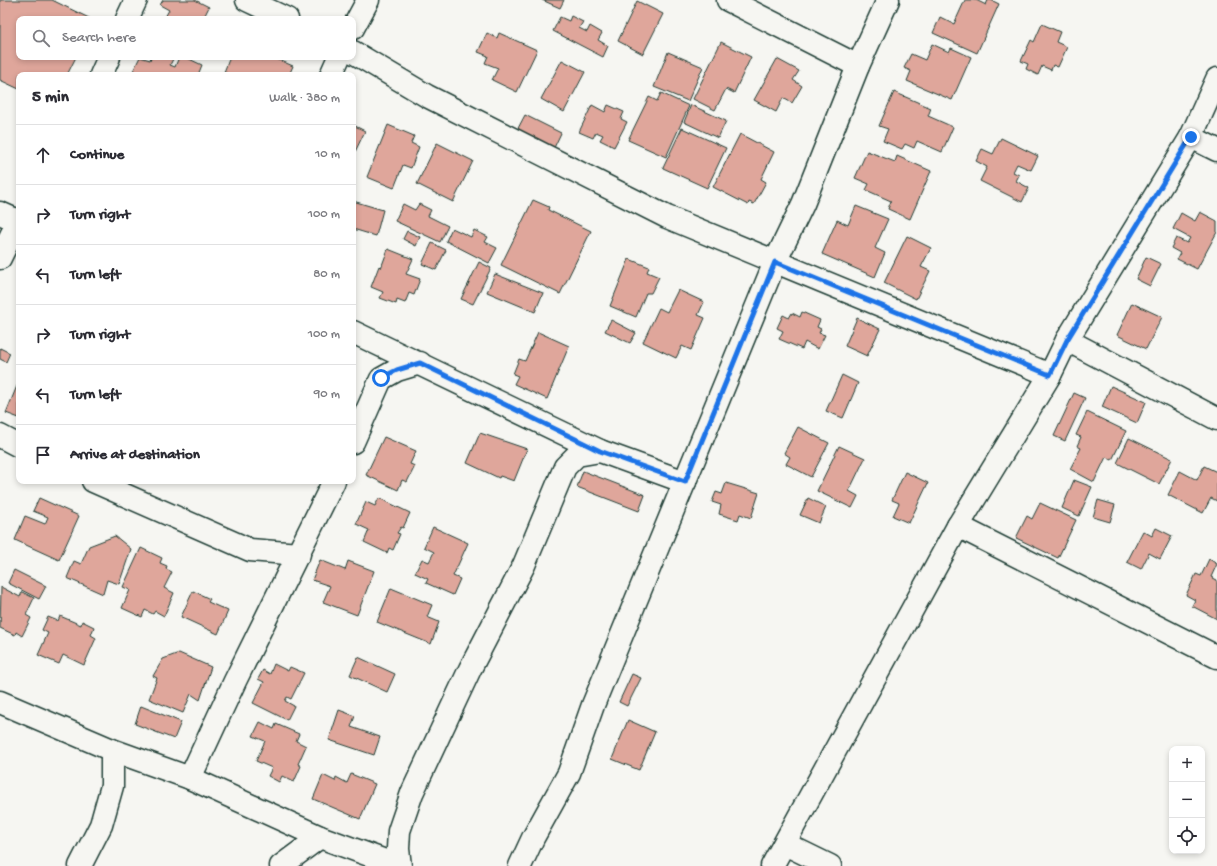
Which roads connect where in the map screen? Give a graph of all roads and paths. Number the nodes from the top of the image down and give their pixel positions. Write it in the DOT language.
graph roads {
  1 [pos="136,0"];
  2 [pos="247,0"];
  3 [pos="368,0"];
  4 [pos="728,0"];
  5 [pos="888,0"];
  6 [pos="128,16"];
  7 [pos="281,16"];
  8 [pos="356,22"];
  9 [pos="356,54"];
  10 [pos="108,60"];
  11 [pos="338,60"];
  12 [pos="858,66"];
  13 [pos="102,72"];
  14 [pos="332,72"];
  15 [pos="1217,79"];
  16 [pos="1191,137"];
  17 [pos="1217,150"];
  18 [pos="12,218"];
  19 [pos="0,258"];
  20 [pos="775,262"];
  21 [pos="356,333"];
  22 [pos="1067,340"];
  23 [pos="420,363"];
  24 [pos="1050,375"];
  25 [pos="1217,419"];
  26 [pos="356,435"];
  27 [pos="0,436"];
  28 [pos="16,444"];
  29 [pos="600,451"];
  30 [pos="685,482"];
  31 [pos="108,484"];
  32 [pos="333,484"];
  33 [pos="128,488"];
  34 [pos="958,526"];
  35 [pos="299,554"];
  36 [pos="1217,657"];
  37 [pos="0,702"];
  38 [pos="112,750"];
  39 [pos="190,778"];
  40 [pos="320,836"];
  41 [pos="785,844"];
  42 [pos="80,866"];
  43 [pos="281,866"];
  44 [pos="400,866"];
  45 [pos="520,866"];
  46 [pos="772,866"];
  47 [pos="830,866"];
  1 -- 6 [label="street"];
  2 -- 7 [label="street"];
  3 -- 8 [label="street"];
  4 -- 12 [label="street"];
  5 -- 12 [label="street"];
  9 -- 20 [label="street"];
  10 -- 13 [label="street"];
  11 -- 14 [label="street"];
  12 -- 20 [label="street"];
  15 -- 16 [label="street"];
  16 -- 17 [label="street"];
  16 -- 22 [label="street"];
  18 -- 19 [label="street"];
  20 -- 24 [label="street"];
  20 -- 30 [label="street"];
  21 -- 23 [label="street"];
  22 -- 24 [label="street"];
  22 -- 25 [label="street"];
  23 -- 26 [label="street"];
  23 -- 29 [label="street"];
  24 -- 34 [label="street"];
  27 -- 28 [label="street"];
  29 -- 30 [label="street"];
  29 -- 44 [label="street"];
  30 -- 45 [label="street"];
  31 -- 33 [label="street"];
  32 -- 35 [label="street"];
  33 -- 35 [label="street"];
  34 -- 36 [label="street"];
  34 -- 41 [label="street"];
  35 -- 39 [label="street"];
  37 -- 38 [label="street"];
  38 -- 39 [label="street"];
  38 -- 42 [label="street"];
  39 -- 40 [label="street"];
  40 -- 43 [label="street"];
  40 -- 44 [label="street"];
  41 -- 46 [label="street"];
  41 -- 47 [label="street"];
}
